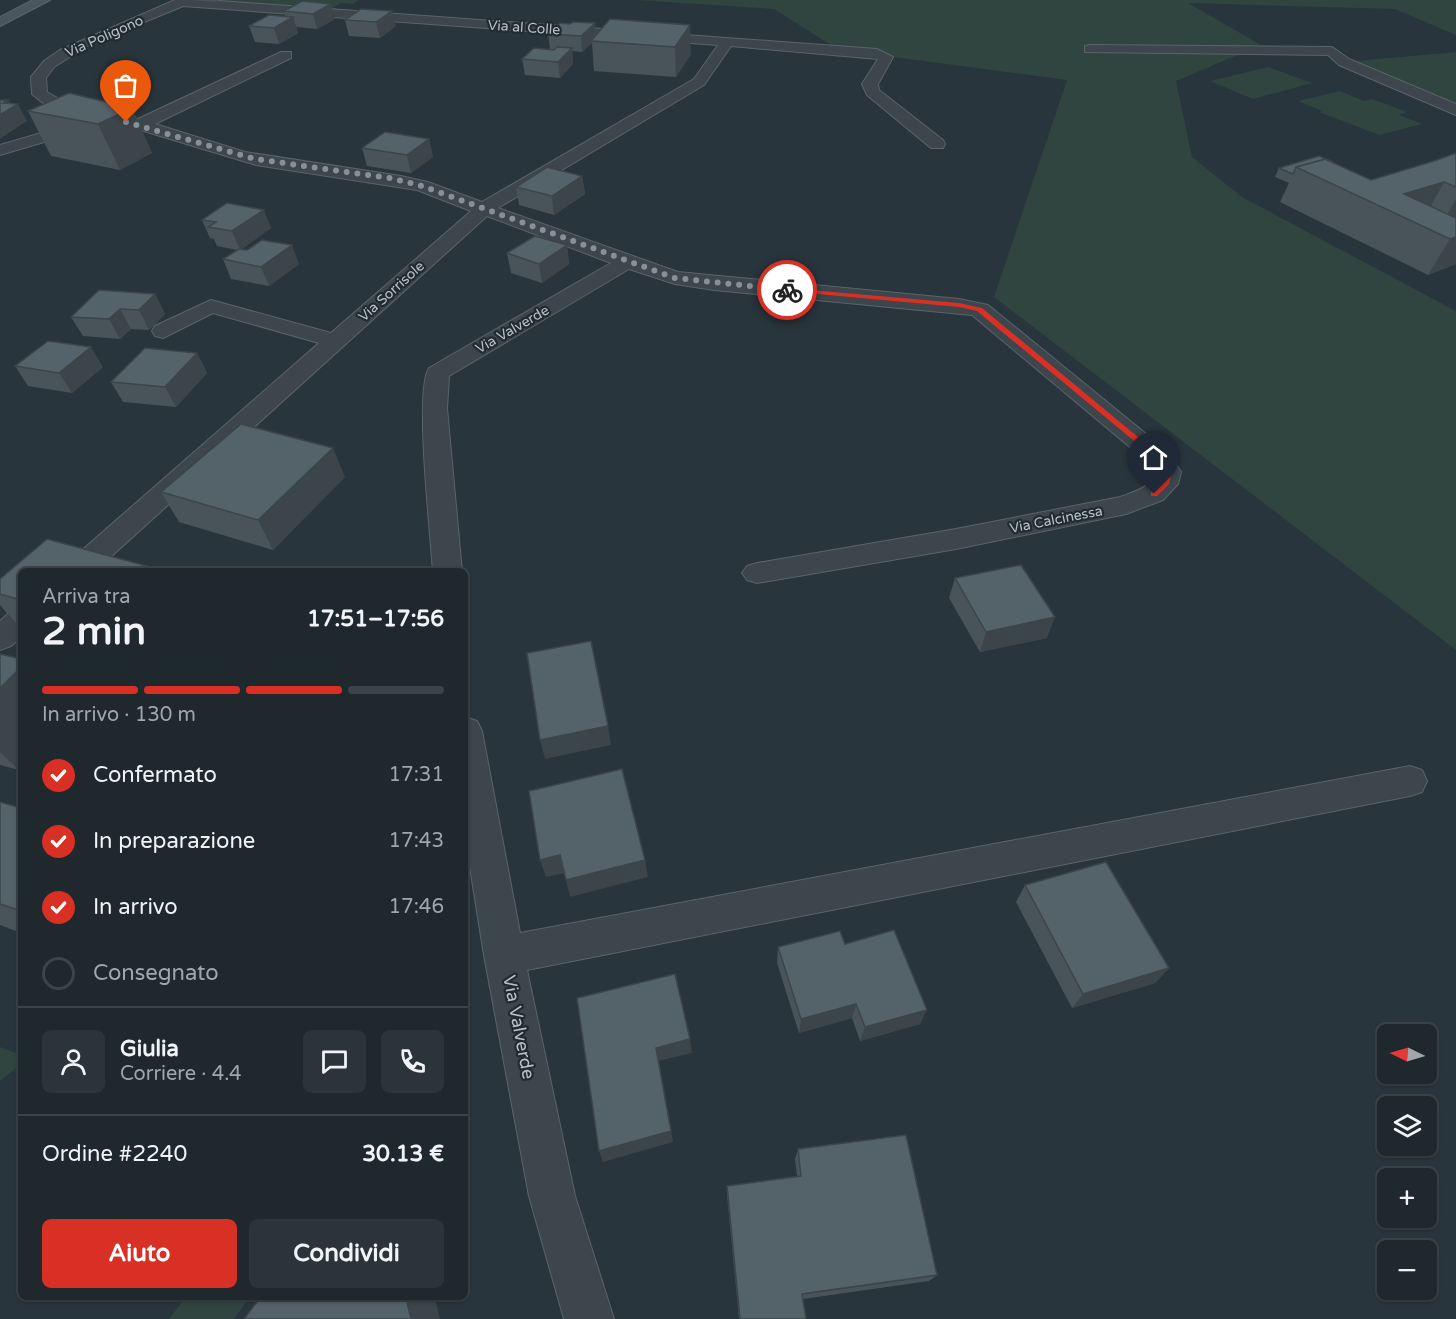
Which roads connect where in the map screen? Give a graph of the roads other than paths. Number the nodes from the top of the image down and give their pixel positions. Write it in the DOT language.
graph roads {
  1 [pos="43,0"];
  2 [pos="183,1"];
  3 [pos="0,22"];
  4 [pos="727,42"];
  5 [pos="1090,49"];
  6 [pos="286,55"];
  7 [pos="1456,110"];
  8 [pos="96,119"];
  9 [pos="141,124"];
  10 [pos="938,144"];
  11 [pos="0,150"];
  12 [pos="484,208"];
  13 [pos="627,262"];
  14 [pos="163,331"];
  15 [pos="335,341"];
  16 [pos="80,568"];
  17 [pos="448,568"];
  18 [pos="757,573"];
  19 [pos="18,623"];
  20 [pos="0,639"];
  21 [pos="468,748"];
  22 [pos="1410,781"];
  23 [pos="504,955"];
  24 [pos="589,1319"];
  1 -- 3 [label="main road"];
  2 -- 4 [label="street, Via al Colle"];
  2 -- 8 [label="street, Via Poligono"];
  4 -- 10 [label="street, Via al Colle"];
  4 -- 12 [label="street, Via Sorrisole"];
  5 -- 7 [label="street"];
  6 -- 9 [label="street"];
  8 -- 9 [label="street, Via Poligono"];
  8 -- 11 [label="street"];
  9 -- 12 [label="street, Via Poligono"];
  12 -- 13 [label="street"];
  12 -- 15 [label="street, Via Sorrisole"];
  13 -- 17 [label="street, Via Valverde"];
  13 -- 18 [label="street, Via Calcinessa"];
  14 -- 15 [label="street"];
  15 -- 16 [label="street, Via Sorrisole"];
  19 -- 20 [label="street"];
  21 -- 23 [label="street, Via Valverde"];
  22 -- 23 [label="street"];
  23 -- 24 [label="street, Via Valverde"];
}
